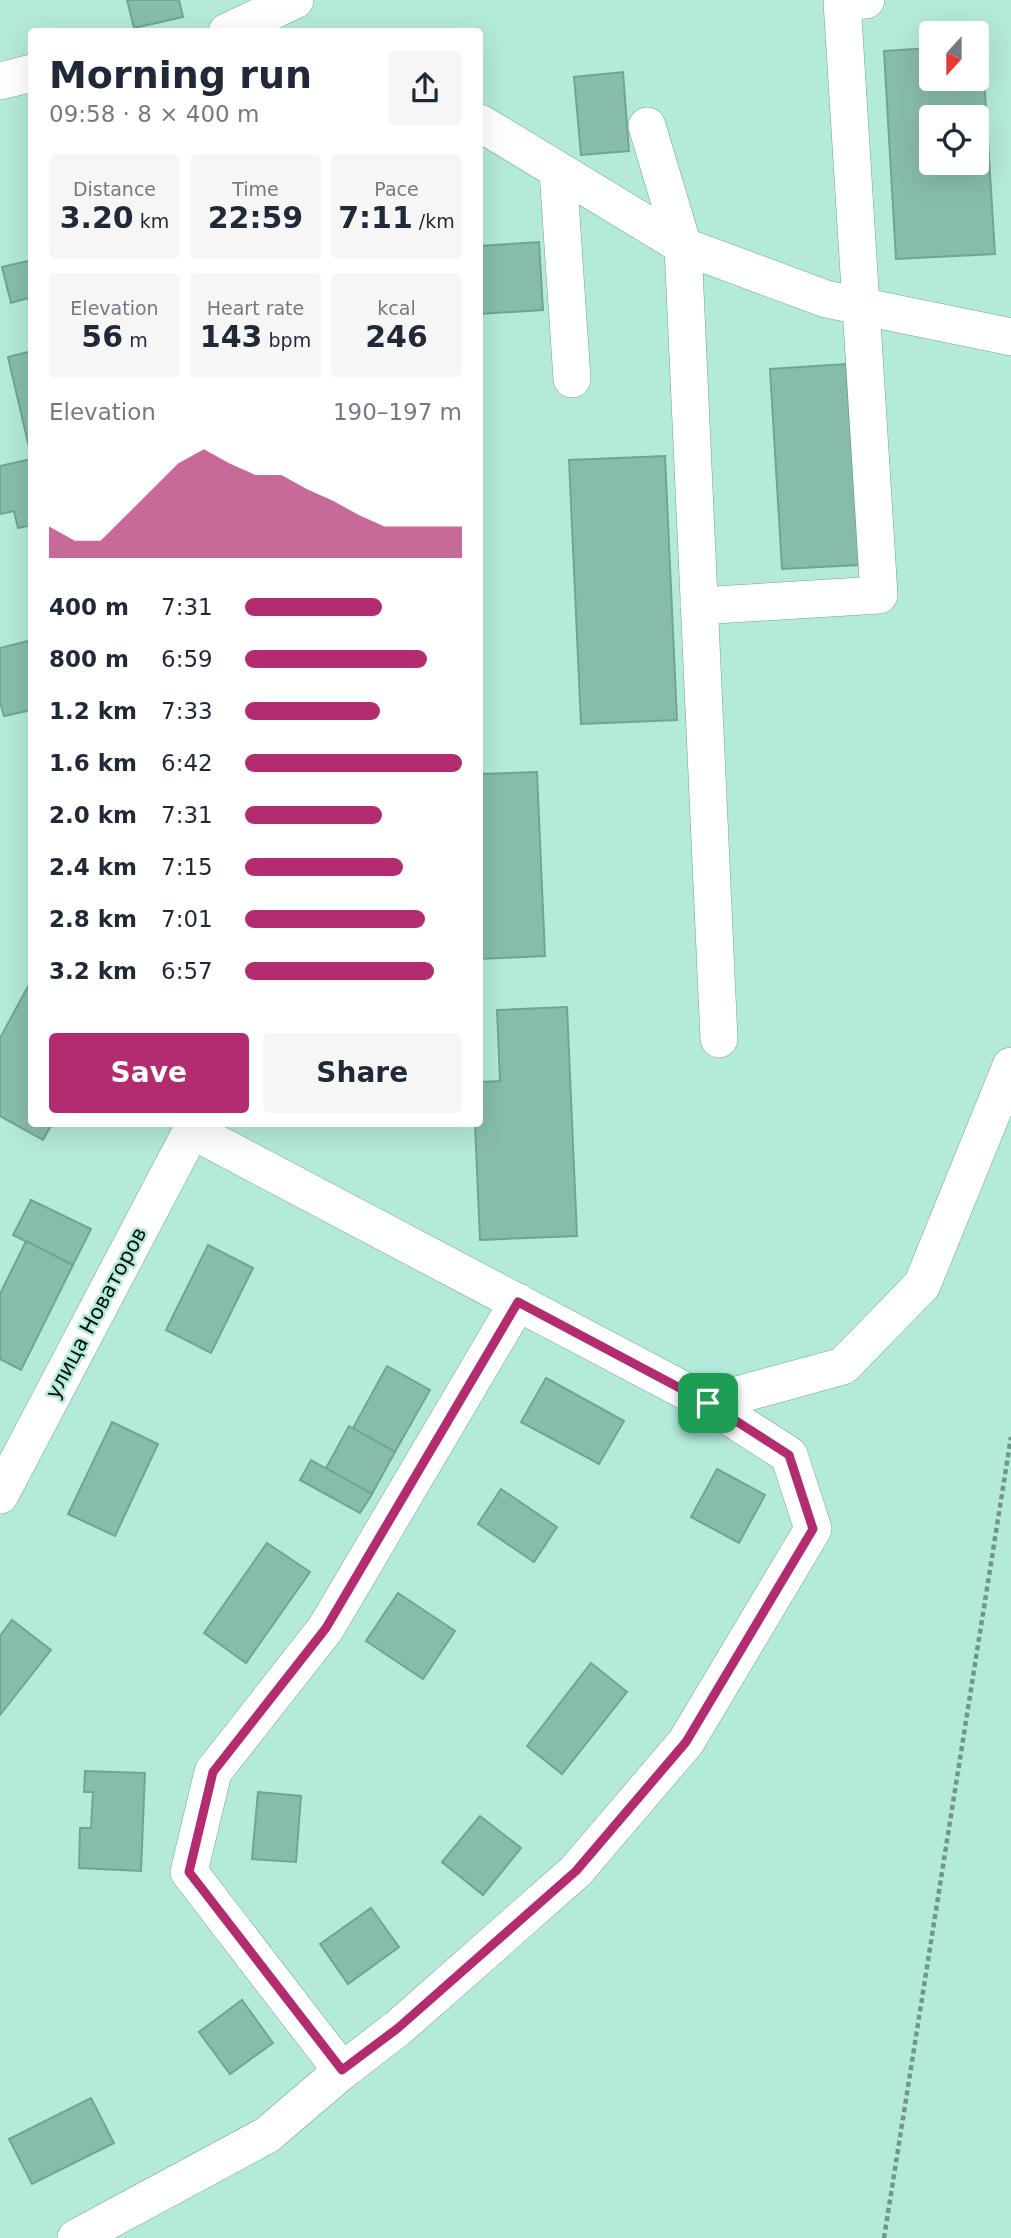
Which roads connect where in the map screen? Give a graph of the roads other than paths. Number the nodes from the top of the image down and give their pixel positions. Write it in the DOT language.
graph roads {
  1 [pos="295,0"];
  2 [pos="866,0"];
  3 [pos="236,28"];
  4 [pos="28,74"];
  5 [pos="0,81"];
  6 [pos="483,124"];
  7 [pos="647,126"];
  8 [pos="558,171"];
  9 [pos="683,246"];
  10 [pos="861,306"];
  11 [pos="1011,337"];
  12 [pos="572,379"];
  13 [pos="699,606"];
  14 [pos="719,1039"];
  15 [pos="1011,1066"];
  16 [pos="194,1127"];
  17 [pos="518,1302"];
  18 [pos="708,1403"];
  19 [pos="0,1495"];
  20 [pos="342,2070"];
  21 [pos="76,2238"];
  1 -- 3 [label="street"];
  2 -- 10 [label="street"];
  4 -- 5 [label="street"];
  6 -- 8 [label="street"];
  7 -- 9 [label="street"];
  8 -- 9 [label="street"];
  8 -- 12 [label="street"];
  9 -- 10 [label="street"];
  9 -- 13 [label="street"];
  10 -- 11 [label="street"];
  10 -- 13 [label="street"];
  13 -- 14 [label="street"];
  15 -- 18 [label="street"];
  16 -- 17 [label="street"];
  16 -- 19 [label="street, улица Новаторов"];
  17 -- 18 [label="street"];
  17 -- 20 [label="street"];
  18 -- 20 [label="street"];
  20 -- 21 [label="street"];
}
